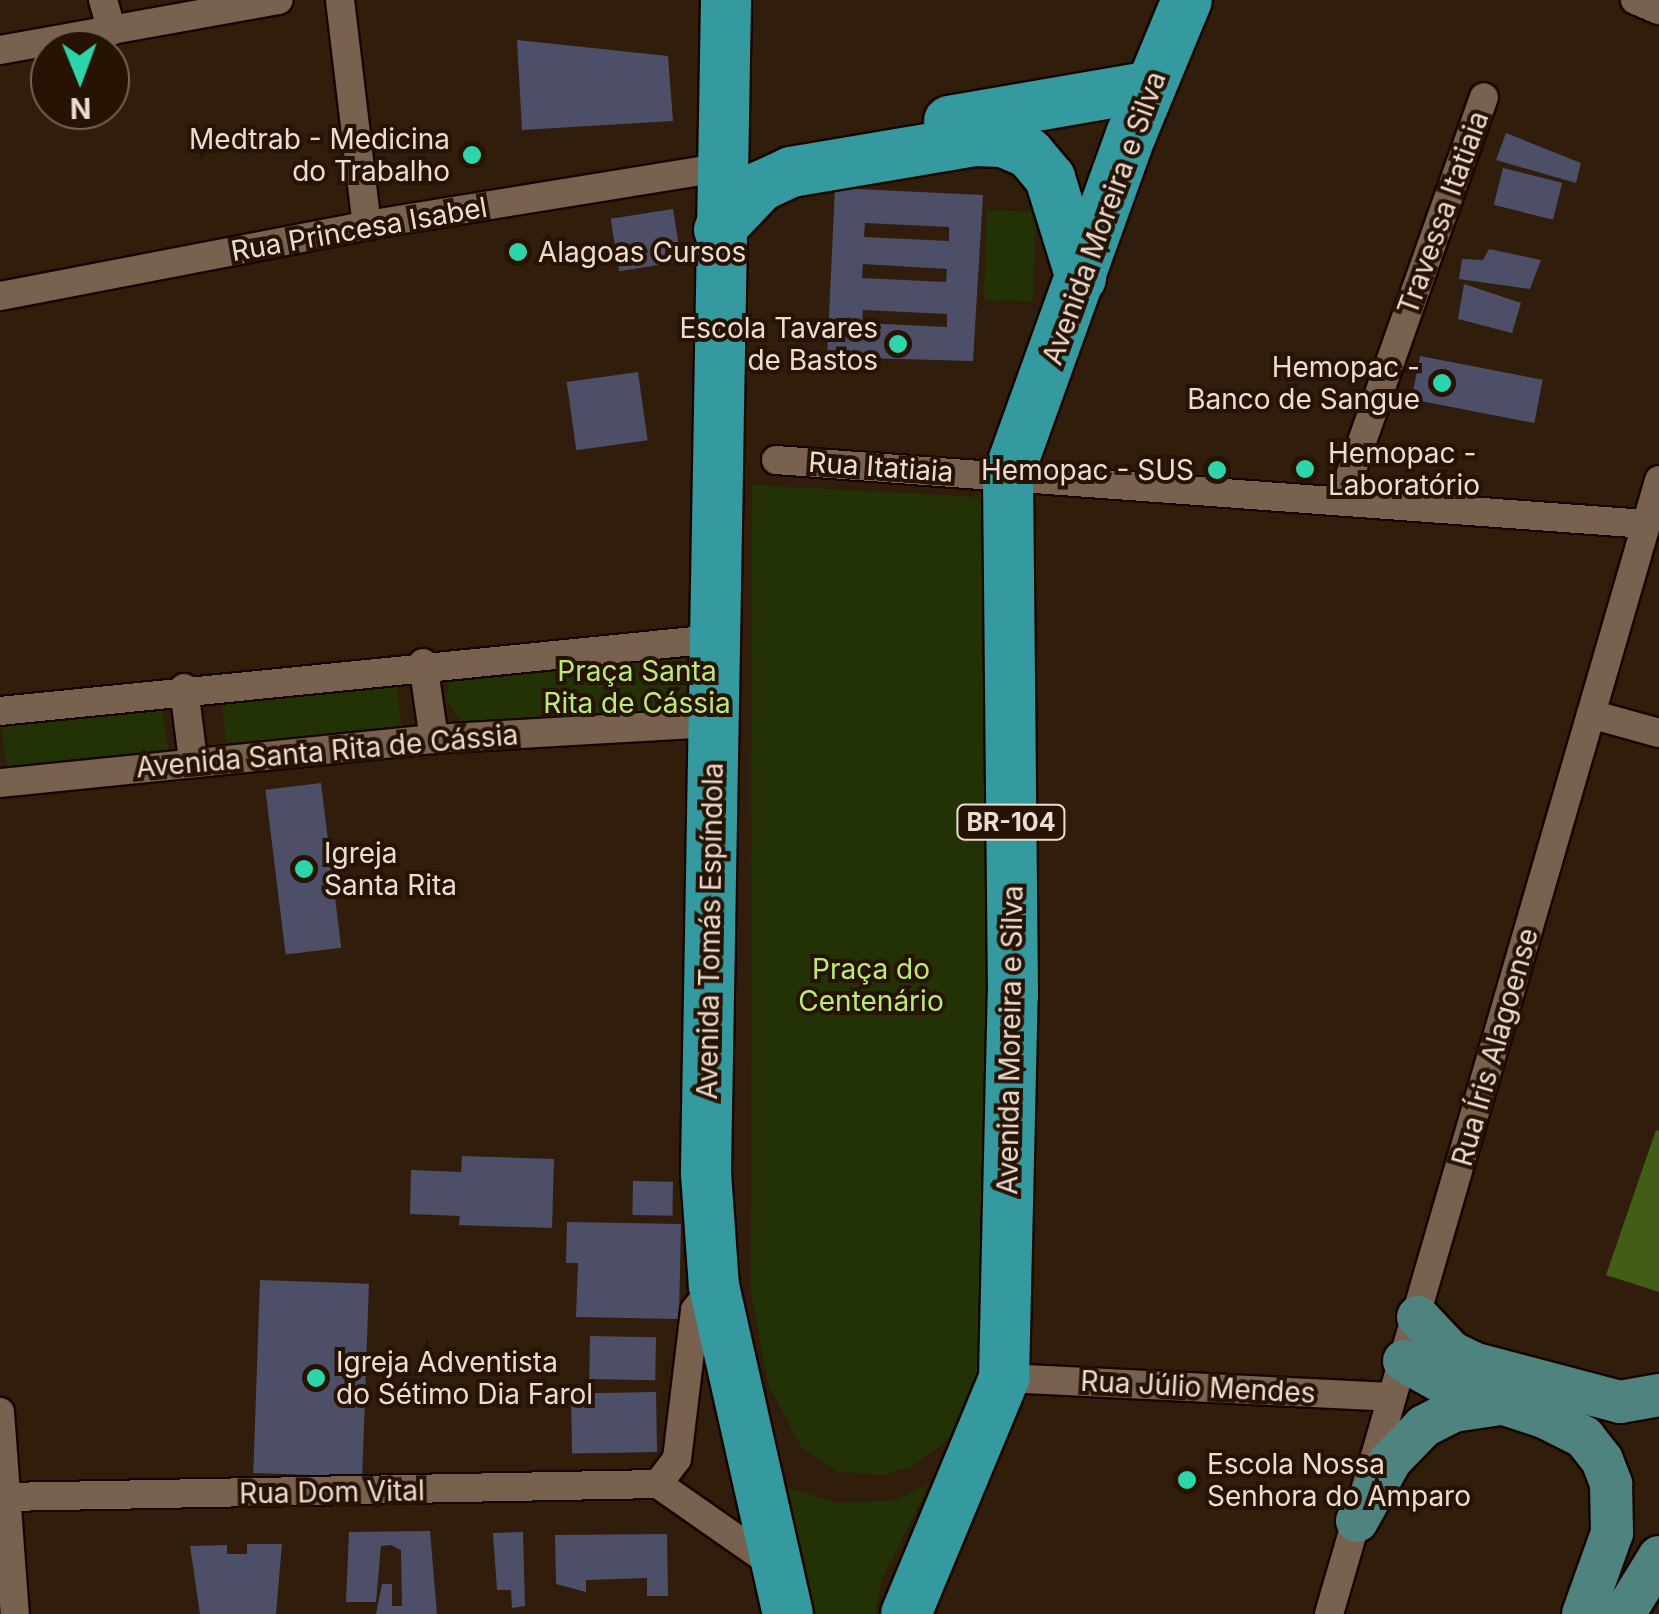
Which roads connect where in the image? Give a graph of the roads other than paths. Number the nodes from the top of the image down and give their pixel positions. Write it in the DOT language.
graph roads {
  1 [pos="102,0"];
  2 [pos="279,0"];
  3 [pos="340,0"];
  4 [pos="726,0"];
  5 [pos="1187,0"];
  6 [pos="1635,0"];
  7 [pos="1659,10"];
  8 [pos="112,30"];
  9 [pos="30,45"];
  10 [pos="0,50"];
  11 [pos="1151,86"];
  12 [pos="1484,97"];
  13 [pos="1057,106"];
  14 [pos="722,118"];
  15 [pos="719,168"];
  16 [pos="1050,178"];
  17 [pos="367,226"];
  18 [pos="719,230"];
  19 [pos="1081,278"];
  20 [pos="0,296"];
  21 [pos="776,460"];
  22 [pos="1008,476"];
  23 [pos="1659,480"];
  24 [pos="1342,498"];
  25 [pos="1645,524"];
  26 [pos="714,639"];
  27 [pos="423,663"];
  28 [pos="184,688"];
  29 [pos="0,710"];
  30 [pos="1594,715"];
  31 [pos="714,722"];
  32 [pos="1659,733"];
  33 [pos="434,739"];
  34 [pos="193,760"];
  35 [pos="0,783"];
  36 [pos="714,1286"];
  37 [pos="1418,1316"];
  38 [pos="1004,1378"];
  39 [pos="1398,1379"];
  40 [pos="1659,1395"];
  41 [pos="1501,1404"];
  42 [pos="0,1412"];
  43 [pos="658,1484"];
  44 [pos="5,1497"];
  45 [pos="1356,1522"];
  46 [pos="1659,1556"];
  47 [pos="774,1564"];
  48 [pos="15,1614"];
  49 [pos="788,1614"];
  50 [pos="906,1614"];
  51 [pos="1329,1614"];
  52 [pos="1583,1614"];
  53 [pos="1624,1614"];
  1 -- 8 [label="street"];
  2 -- 8 [label="street"];
  3 -- 17 [label="street"];
  4 -- 14 [label="highway, Avenida Tomás Espíndola"];
  5 -- 11 [label="highway, Avenida Moreira e Silva / BR-104"];
  6 -- 7 [label="street"];
  9 -- 10 [label="street"];
  11 -- 13 [label="highway"];
  11 -- 19 [label="highway, Avenida Moreira e Silva / BR-104"];
  12 -- 24 [label="street, Travessa Itatiaia"];
  13 -- 14 [label="highway"];
  13 -- 16 [label="highway"];
  14 -- 15 [label="highway, Avenida Tomás Espíndola"];
  15 -- 17 [label="street, Rua Princesa Isabel"];
  15 -- 18 [label="highway, Avenida Tomás Espíndola"];
  16 -- 18 [label="highway"];
  16 -- 19 [label="highway"];
  17 -- 20 [label="street, Rua Princesa Isabel"];
  18 -- 26 [label="highway, Avenida Tomás Espíndola"];
  19 -- 22 [label="highway, Avenida Moreira e Silva / BR-104"];
  21 -- 22 [label="street, Rua Itatiaia"];
  22 -- 24 [label="street, Rua Itatiaia"];
  22 -- 38 [label="highway, Avenida Moreira e Silva / BR-104"];
  23 -- 25 [label="street, Rua Íris Alagoense"];
  24 -- 25 [label="street, Rua Itatiaia"];
  25 -- 30 [label="street, Rua Íris Alagoense"];
  26 -- 27 [label="street"];
  26 -- 31 [label="highway, Avenida Tomás Espíndola"];
  27 -- 28 [label="street"];
  27 -- 33 [label="street"];
  28 -- 29 [label="street"];
  28 -- 34 [label="street"];
  30 -- 32 [label="street"];
  30 -- 37 [label="street, Rua Íris Alagoense"];
  31 -- 33 [label="street, Avenida Santa Rita de Cássia"];
  31 -- 36 [label="highway, Avenida Tomás Espíndola"];
  33 -- 34 [label="street, Avenida Santa Rita de Cássia"];
  34 -- 35 [label="street, Avenida Santa Rita de Cássia"];
  36 -- 43 [label="street"];
  36 -- 47 [label="highway, Avenida Tomás Espíndola"];
  37 -- 39 [label="street, Rua Íris Alagoense"];
  37 -- 40 [label="main road"];
  38 -- 39 [label="street, Rua Júlio Mendes"];
  38 -- 50 [label="highway, Avenida Moreira e Silva / BR-104"];
  39 -- 41 [label="main road"];
  39 -- 45 [label="street, Rua Íris Alagoense"];
  41 -- 45 [label="main road"];
  41 -- 52 [label="main road"];
  42 -- 44 [label="street"];
  43 -- 44 [label="street, Rua Dom Vital"];
  43 -- 47 [label="street"];
  44 -- 48 [label="street"];
  45 -- 51 [label="street, Rua Íris Alagoense"];
  46 -- 53 [label="main road"];
  47 -- 49 [label="highway, Avenida Tomás Espíndola"];
}
